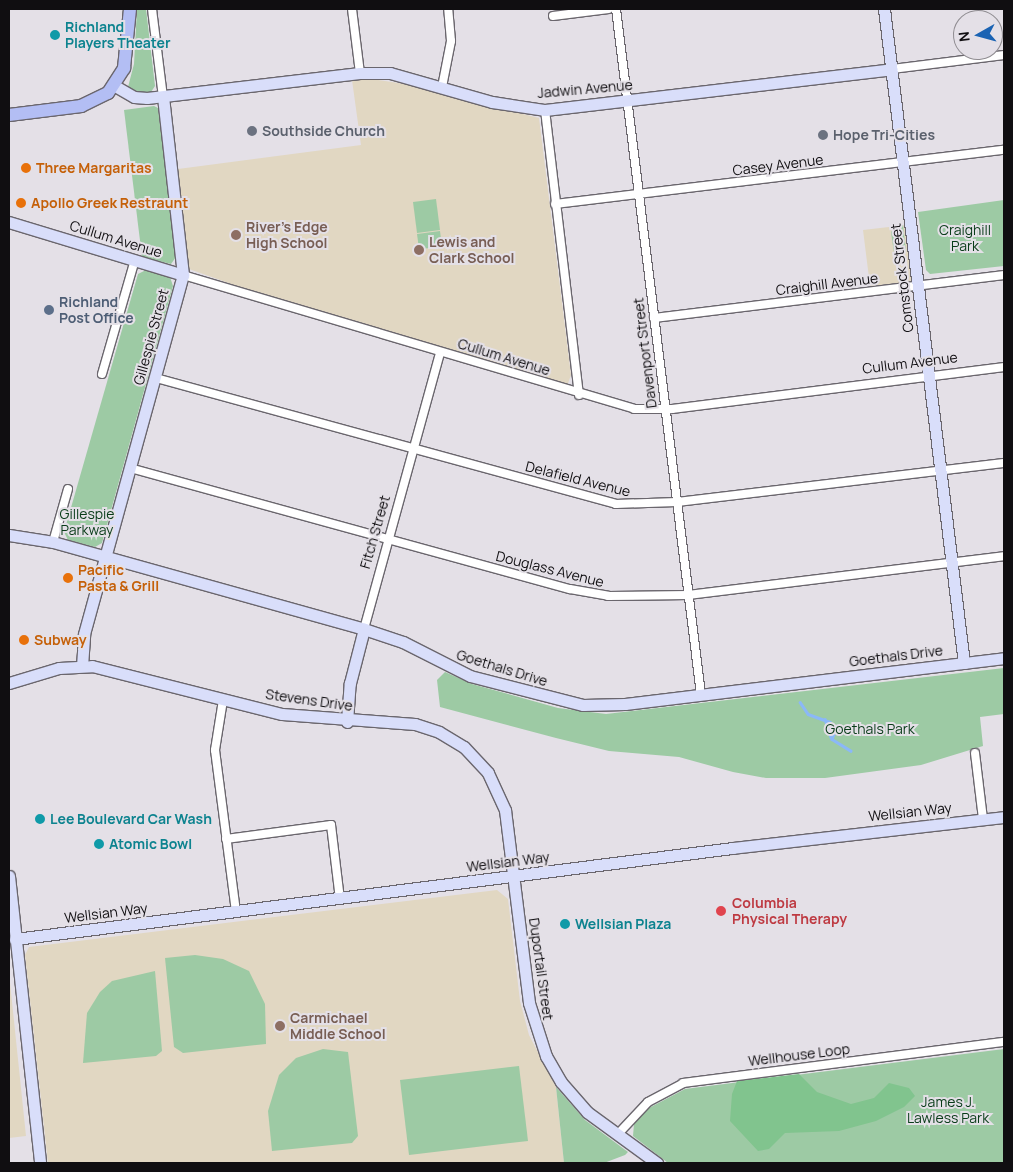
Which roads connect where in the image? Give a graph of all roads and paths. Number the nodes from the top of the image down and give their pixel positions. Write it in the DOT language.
graph roads {
  1 [pos="130,9"];
  2 [pos="152,9"];
  3 [pos="352,9"];
  4 [pos="448,9"];
  5 [pos="609,9"];
  6 [pos="616,9"];
  7 [pos="884,9"];
  8 [pos="554,16"];
  9 [pos="1004,55"];
  10 [pos="892,69"];
  11 [pos="360,73"];
  12 [pos="115,86"];
  13 [pos="442,88"];
  14 [pos="163,96"];
  15 [pos="627,101"];
  16 [pos="545,110"];
  17 [pos="9,115"];
  18 [pos="1004,150"];
  19 [pos="903,163"];
  20 [pos="639,195"];
  21 [pos="555,204"];
  22 [pos="9,222"];
  23 [pos="135,260"];
  24 [pos="183,275"];
  25 [pos="1004,275"];
  26 [pos="918,286"];
  27 [pos="654,318"];
  28 [pos="440,353"];
  29 [pos="1004,367"];
  30 [pos="102,374"];
  31 [pos="929,375"];
  32 [pos="156,378"];
  33 [pos="579,395"];
  34 [pos="665,409"];
  35 [pos="415,449"];
  36 [pos="1004,463"];
  37 [pos="130,468"];
  38 [pos="941,471"];
  39 [pos="68,489"];
  40 [pos="677,502"];
  41 [pos="9,535"];
  42 [pos="389,540"];
  43 [pos="53,542"];
  44 [pos="1004,556"];
  45 [pos="106,557"];
  46 [pos="952,563"];
  47 [pos="688,596"];
  48 [pos="364,629"];
  49 [pos="1004,658"];
  50 [pos="964,663"];
  51 [pos="82,666"];
  52 [pos="9,683"];
  53 [pos="701,694"];
  54 [pos="223,700"];
  55 [pos="347,722"];
  56 [pos="975,753"];
  57 [pos="1004,817"];
  58 [pos="983,819"];
  59 [pos="226,839"];
  60 [pos="9,876"];
  61 [pos="514,876"];
  62 [pos="340,899"];
  63 [pos="236,911"];
  64 [pos="15,939"];
  65 [pos="1004,1042"];
  66 [pos="617,1135"];
  67 [pos="40,1163"];
  68 [pos="657,1163"];
  1 -- 12 [label="main road"];
  2 -- 14 [label="street, Gillespie Street"];
  3 -- 11 [label="street"];
  4 -- 13 [label="street"];
  5 -- 8 [label="street"];
  6 -- 15 [label="street, Davenport Street"];
  7 -- 10 [label="street, Comstock Street"];
  9 -- 10 [label="street, Jadwin Avenue"];
  10 -- 15 [label="street, Jadwin Avenue"];
  10 -- 19 [label="street, Comstock Street"];
  11 -- 13 [label="street, Jadwin Avenue"];
  11 -- 14 [label="street, Jadwin Avenue"];
  12 -- 14 [label="street, Jadwin Avenue"];
  12 -- 17 [label="main road"];
  13 -- 16 [label="street, Jadwin Avenue"];
  14 -- 24 [label="street, Gillespie Street"];
  15 -- 16 [label="street, Jadwin Avenue"];
  15 -- 20 [label="street, Davenport Street"];
  16 -- 21 [label="street"];
  18 -- 19 [label="street, Casey Avenue"];
  19 -- 20 [label="street, Casey Avenue"];
  19 -- 26 [label="street, Comstock Street"];
  20 -- 21 [label="street, Casey Avenue"];
  20 -- 27 [label="street, Davenport Street"];
  21 -- 33 [label="street"];
  22 -- 23 [label="street, Cullum Avenue"];
  23 -- 24 [label="street, Cullum Avenue"];
  23 -- 30 [label="street"];
  24 -- 28 [label="street, Cullum Avenue"];
  24 -- 32 [label="street, Gillespie Street"];
  25 -- 26 [label="street, Craighill Avenue"];
  26 -- 27 [label="street, Craighill Avenue"];
  26 -- 31 [label="street, Comstock Street"];
  27 -- 34 [label="street, Davenport Street"];
  28 -- 33 [label="street, Cullum Avenue"];
  28 -- 35 [label="street, Fitch Street"];
  29 -- 31 [label="street, Cullum Avenue"];
  31 -- 34 [label="street, Cullum Avenue"];
  31 -- 38 [label="street, Comstock Street"];
  32 -- 35 [label="street, Delafield Avenue"];
  32 -- 37 [label="street, Gillespie Street"];
  33 -- 34 [label="street, Cullum Avenue"];
  34 -- 40 [label="street, Davenport Street"];
  35 -- 40 [label="street, Delafield Avenue"];
  35 -- 42 [label="street, Fitch Street"];
  36 -- 38 [label="street, Delafield Avenue"];
  37 -- 42 [label="street, Douglass Avenue"];
  37 -- 45 [label="street, Gillespie Street"];
  38 -- 40 [label="street, Delafield Avenue"];
  38 -- 46 [label="street, Comstock Street"];
  39 -- 43 [label="street"];
  40 -- 47 [label="street, Davenport Street"];
  41 -- 43 [label="street, Goethals Drive"];
  42 -- 47 [label="street, Douglass Avenue"];
  42 -- 48 [label="street, Fitch Street"];
  43 -- 45 [label="street, Goethals Drive"];
  44 -- 46 [label="street, Douglass Avenue"];
  45 -- 48 [label="street, Goethals Drive"];
  45 -- 51 [label="street, Gillespie Street"];
  46 -- 47 [label="street, Douglass Avenue"];
  46 -- 50 [label="street, Comstock Street"];
  47 -- 53 [label="street, Davenport Street"];
  48 -- 53 [label="street, Goethals Drive"];
  48 -- 55 [label="street, Fitch Street"];
  49 -- 50 [label="street, Goethals Drive"];
  50 -- 53 [label="street, Goethals Drive"];
  51 -- 52 [label="street, Stevens Drive"];
  51 -- 54 [label="street, Stevens Drive"];
  54 -- 55 [label="street, Stevens Drive"];
  54 -- 59 [label="street"];
  55 -- 61 [label="street, Stevens Drive"];
  56 -- 58 [label="street"];
  57 -- 58 [label="street, Wellsian Way"];
  58 -- 61 [label="street, Wellsian Way"];
  59 -- 62 [label="street"];
  59 -- 63 [label="street"];
  60 -- 64 [label="street"];
  61 -- 62 [label="street, Wellsian Way"];
  61 -- 66 [label="street, Duportail Street"];
  62 -- 63 [label="street, Wellsian Way"];
  63 -- 64 [label="street, Wellsian Way"];
  64 -- 67 [label="street"];
  65 -- 66 [label="street, Wellhouse Loop"];
  66 -- 68 [label="street, Duportail Street"];
}
